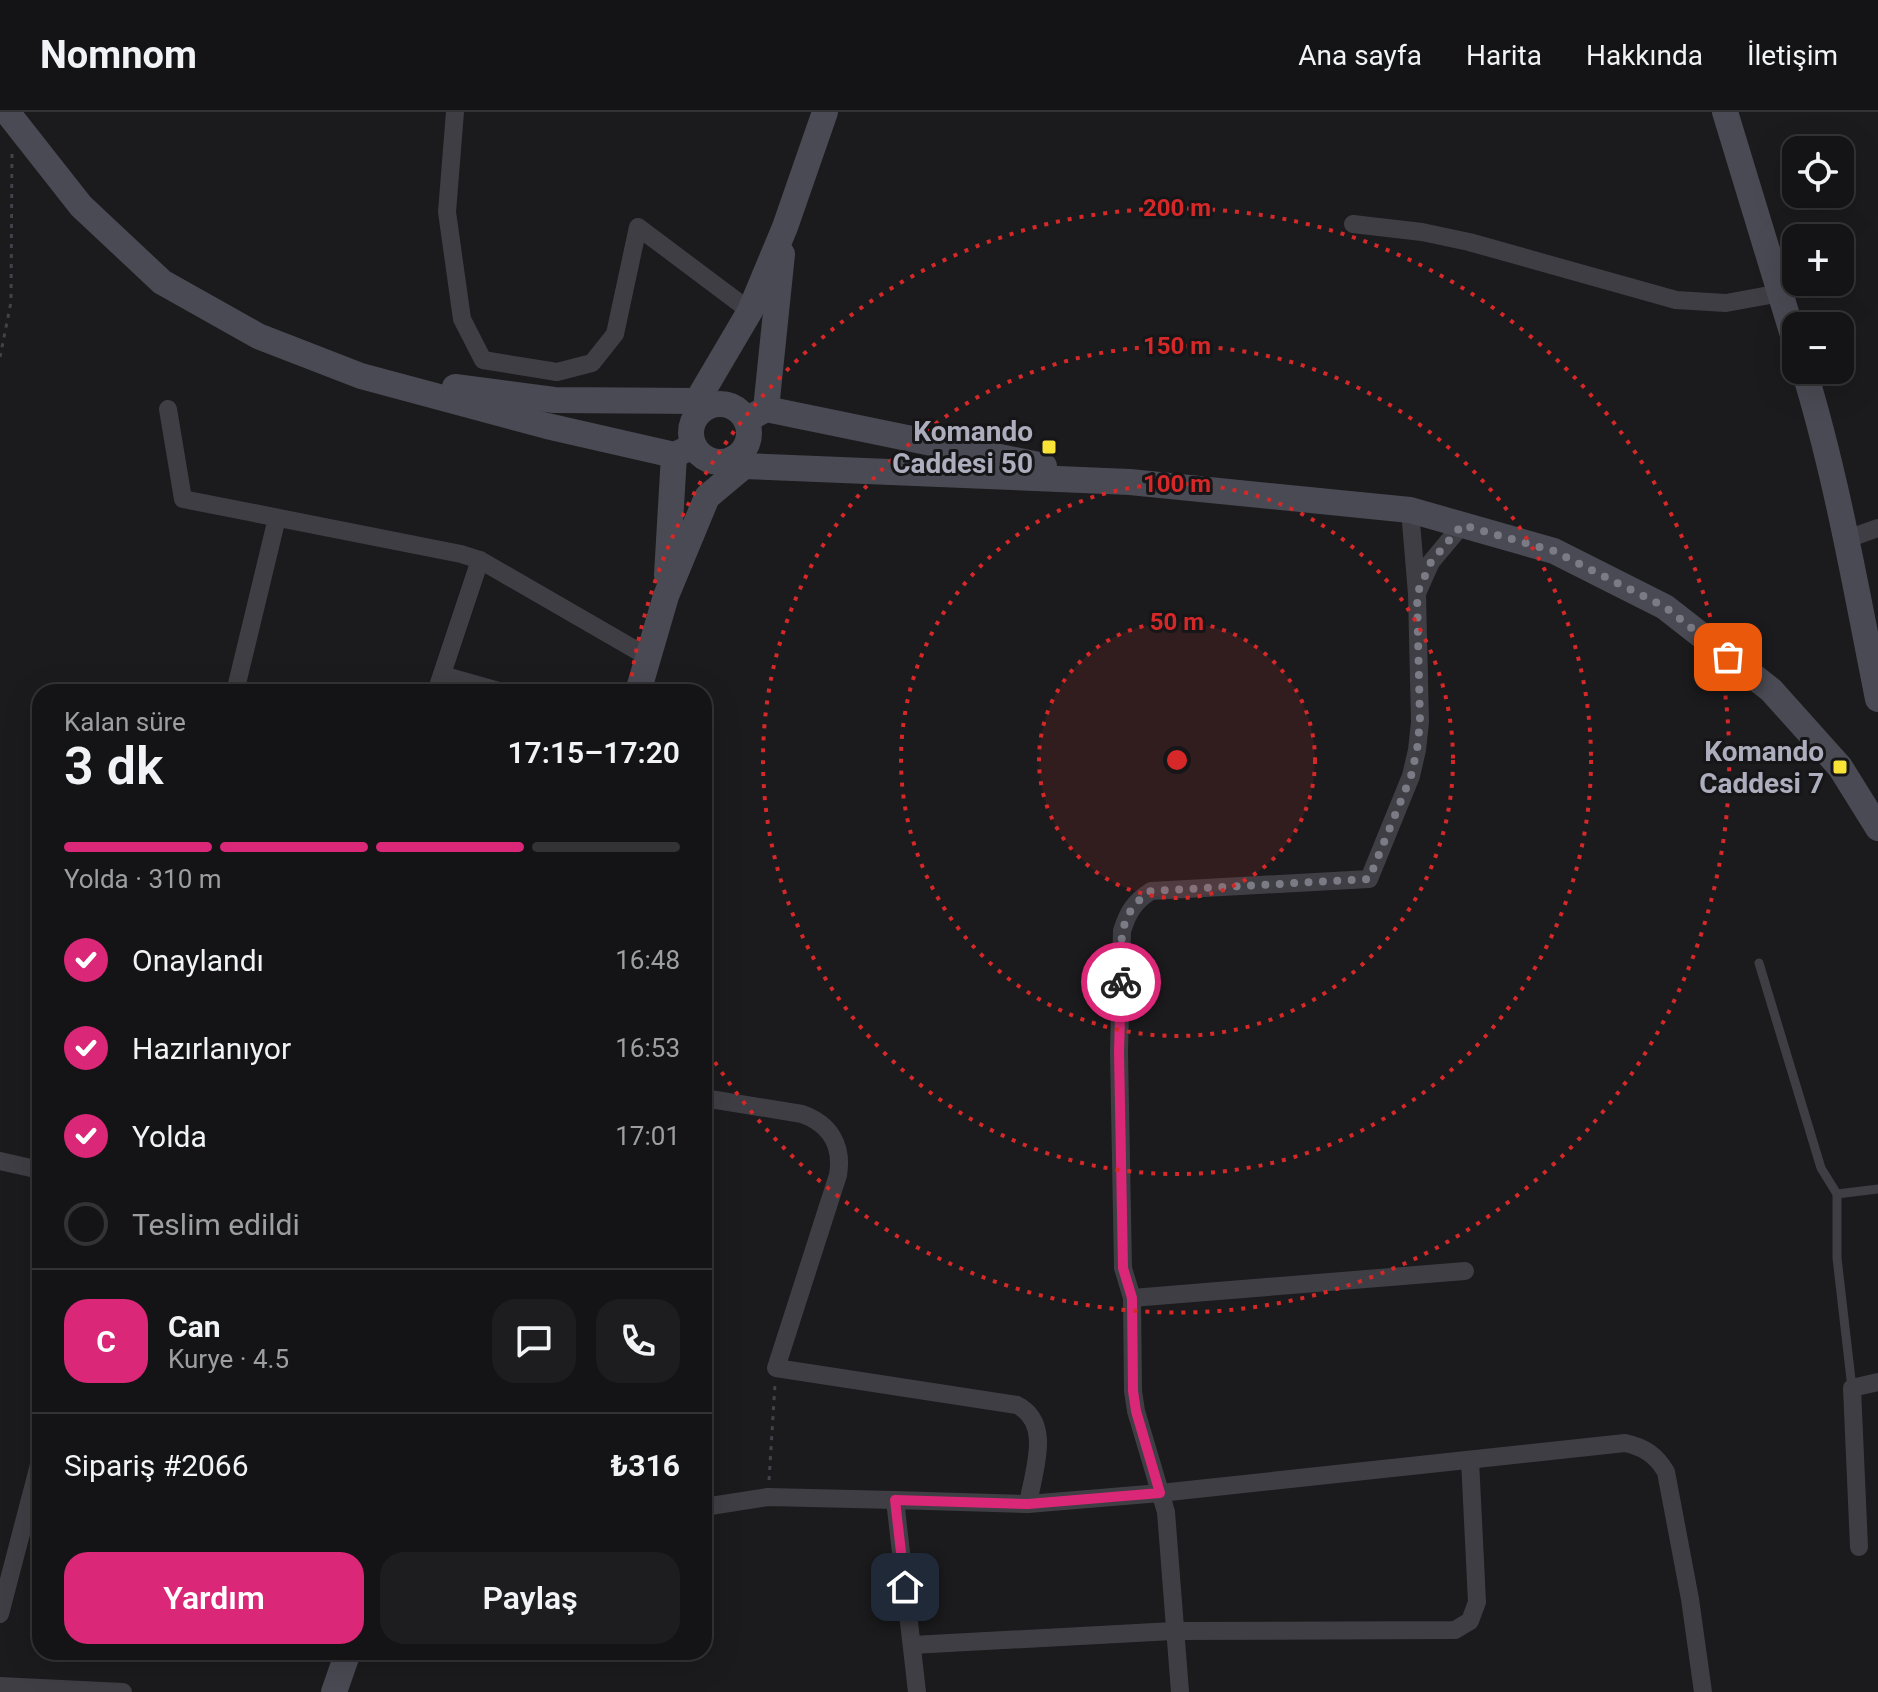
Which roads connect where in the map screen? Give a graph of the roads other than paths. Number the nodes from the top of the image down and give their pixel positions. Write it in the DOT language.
graph roads {
  1 [pos="455,112"];
  2 [pos="825,112"];
  3 [pos="1725,112"];
  4 [pos="10,115"];
  5 [pos="1353,224"];
  6 [pos="785,227"];
  7 [pos="1780,293"];
  8 [pos="750,311"];
  9 [pos="1786,312"];
  10 [pos="361,376"];
  11 [pos="1808,384"];
  12 [pos="700,405"];
  13 [pos="168,409"];
  14 [pos="756,415"];
  15 [pos="684,450"];
  16 [pos="739,463"];
  17 [pos="1130,482"];
  18 [pos="1410,510"];
  19 [pos="277,518"];
  20 [pos="1462,525"];
  21 [pos="1878,528"];
  22 [pos="1847,539"];
  23 [pos="480,560"];
  24 [pos="1417,594"];
  25 [pos="666,596"];
  26 [pos="648,657"];
  27 [pos="439,683"];
  28 [pos="237,684"];
  29 [pos="640,684"];
  30 [pos="1877,687"];
  31 [pos="1878,828"];
  32 [pos="1759,963"];
  33 [pos="712,1099"];
  34 [pos="0,1161"];
  35 [pos="32,1168"];
  36 [pos="1878,1189"];
  37 [pos="1837,1194"];
  38 [pos="1465,1271"];
  39 [pos="1132,1298"];
  40 [pos="1878,1382"];
  41 [pos="1852,1388"];
  42 [pos="1470,1460"];
  43 [pos="32,1492"];
  44 [pos="1160,1493"];
  45 [pos="895,1500"];
  46 [pos="1028,1504"];
  47 [pos="712,1506"];
  48 [pos="1859,1547"];
  49 [pos="0,1614"];
  50 [pos="1173,1631"];
  51 [pos="912,1645"];
  52 [pos="345,1660"];
  53 [pos="0,1686"];
  54 [pos="123,1692"];
  55 [pos="334,1692"];
  56 [pos="917,1692"];
  57 [pos="1180,1692"];
  58 [pos="1703,1692"];
  1 -- 8 [label="street"];
  2 -- 6 [label="street"];
  3 -- 7 [label="street"];
  4 -- 10 [label="street"];
  5 -- 7 [label="street"];
  6 -- 8 [label="street"];
  6 -- 14 [label="street"];
  7 -- 9 [label="street"];
  8 -- 12 [label="street"];
  10 -- 12 [label="street"];
  10 -- 15 [label="street"];
  11 -- 22 [label="street"];
  12 -- 14 [label="street"];
  12 -- 15 [label="street"];
  13 -- 19 [label="street"];
  14 -- 16 [label="street"];
  14 -- 17 [label="street"];
  15 -- 16 [label="street"];
  15 -- 25 [label="street"];
  16 -- 17 [label="street"];
  16 -- 25 [label="street"];
  17 -- 18 [label="street"];
  18 -- 20 [label="street"];
  18 -- 24 [label="street"];
  19 -- 23 [label="street"];
  19 -- 28 [label="street"];
  20 -- 24 [label="street"];
  20 -- 31 [label="street"];
  21 -- 22 [label="street"];
  22 -- 30 [label="street"];
  23 -- 26 [label="street"];
  23 -- 27 [label="street"];
  24 -- 39 [label="street"];
  25 -- 26 [label="street"];
  26 -- 29 [label="street"];
  32 -- 37 [label="lane"];
  33 -- 46 [label="street"];
  34 -- 35 [label="street"];
  36 -- 37 [label="lane"];
  37 -- 41 [label="lane"];
  38 -- 39 [label="street"];
  39 -- 44 [label="street"];
  40 -- 41 [label="street"];
  41 -- 48 [label="street"];
  42 -- 44 [label="street"];
  42 -- 50 [label="street"];
  42 -- 58 [label="street"];
  43 -- 49 [label="street"];
  44 -- 46 [label="street"];
  44 -- 50 [label="street"];
  45 -- 46 [label="street"];
  45 -- 47 [label="street"];
  45 -- 51 [label="street"];
  50 -- 51 [label="street"];
  50 -- 57 [label="street"];
  51 -- 56 [label="street"];
  52 -- 55 [label="street"];
  53 -- 54 [label="street"];
}
